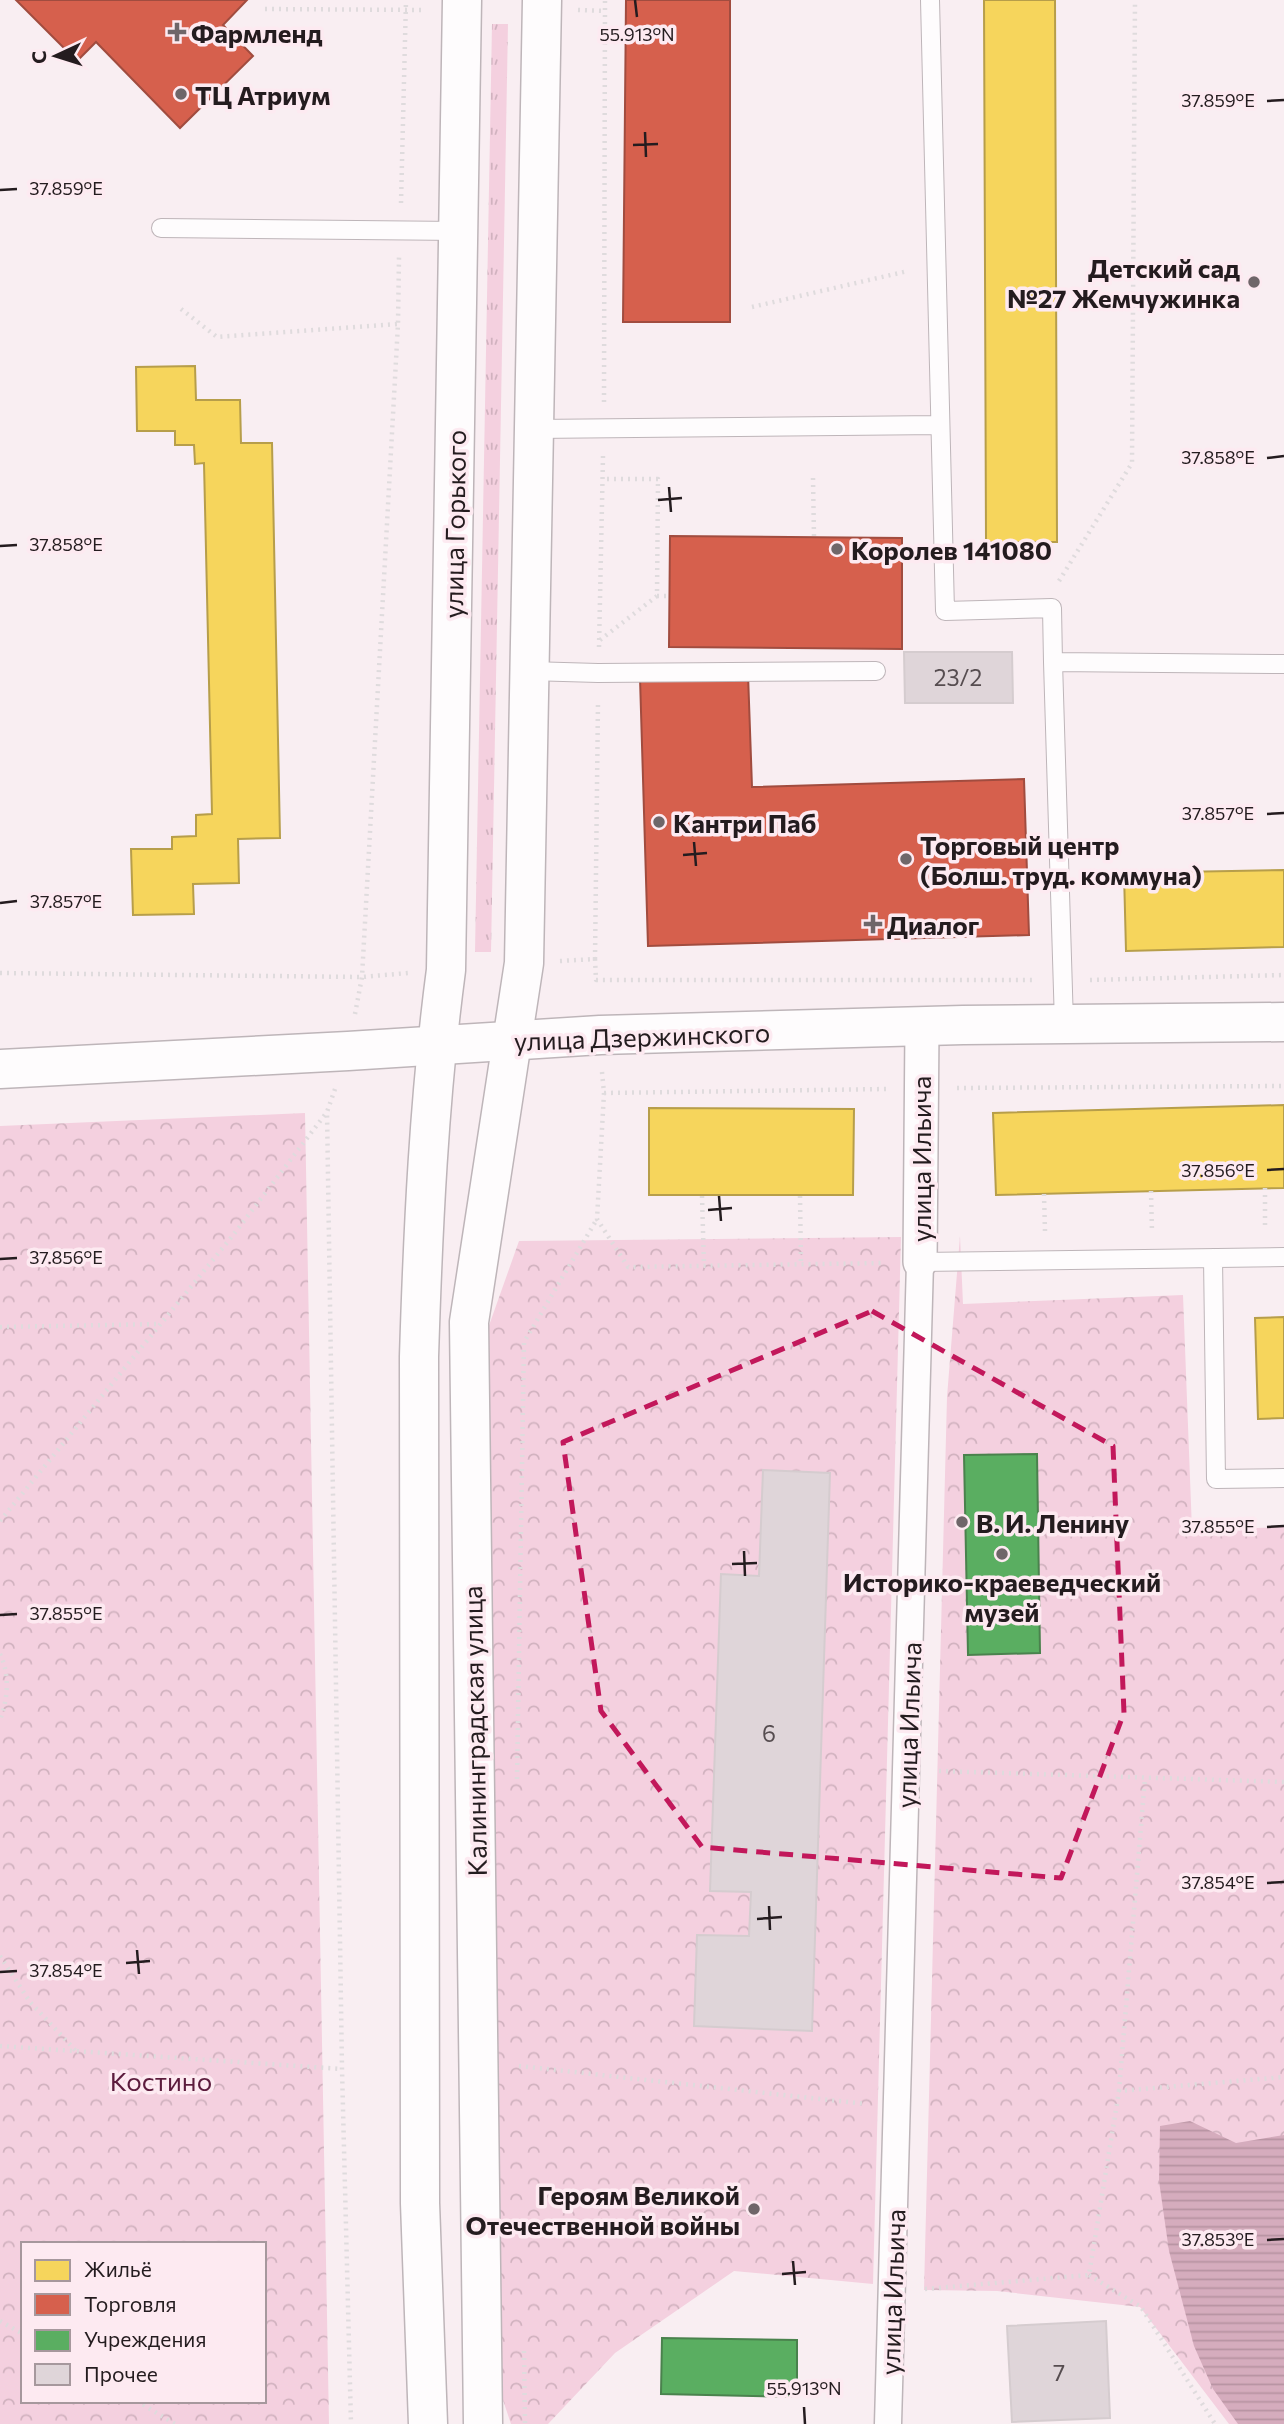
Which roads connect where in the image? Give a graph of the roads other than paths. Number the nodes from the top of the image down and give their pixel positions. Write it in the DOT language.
graph roads {
  1 [pos="462,0"];
  2 [pos="542,0"];
  3 [pos="930,0"];
  4 [pos="161,228"];
  5 [pos="458,231"];
  6 [pos="940,425"];
  7 [pos="534,429"];
  8 [pos="1054,662"];
  9 [pos="1284,664"];
  10 [pos="529,671"];
  11 [pos="876,671"];
  12 [pos="1284,1022"];
  13 [pos="1063,1024"];
  14 [pos="922,1027"];
  15 [pos="514,1041"];
  16 [pos="436,1046"];
  17 [pos="0,1069"];
  18 [pos="1275,1257"];
  19 [pos="1213,1258"];
  20 [pos="920,1262"];
  21 [pos="1284,1478"];
  22 [pos="428,2424"];
  23 [pos="483,2424"];
  24 [pos="888,2424"];
  1 -- 5 [label="main road, улица Горького"];
  2 -- 7 [label="main road"];
  3 -- 6 [label="lane"];
  4 -- 5 [label="lane"];
  5 -- 16 [label="main road, улица Горького"];
  6 -- 7 [label="lane"];
  6 -- 8 [label="lane"];
  7 -- 10 [label="main road"];
  8 -- 9 [label="lane"];
  8 -- 13 [label="lane"];
  10 -- 11 [label="lane"];
  10 -- 15 [label="main road"];
  12 -- 13 [label="main road, улица Дзержинского"];
  13 -- 14 [label="main road, улица Дзержинского"];
  14 -- 15 [label="main road, улица Дзержинского"];
  14 -- 20 [label="street, улица Ильича"];
  15 -- 16 [label="main road, улица Дзержинского"];
  15 -- 23 [label="main road, Калининградская улица"];
  16 -- 17 [label="main road, улица Дзержинского"];
  16 -- 22 [label="main road, Калининградская улица"];
  18 -- 19 [label="lane"];
  19 -- 20 [label="lane"];
  19 -- 21 [label="lane"];
  20 -- 24 [label="street, улица Ильича"];
}
